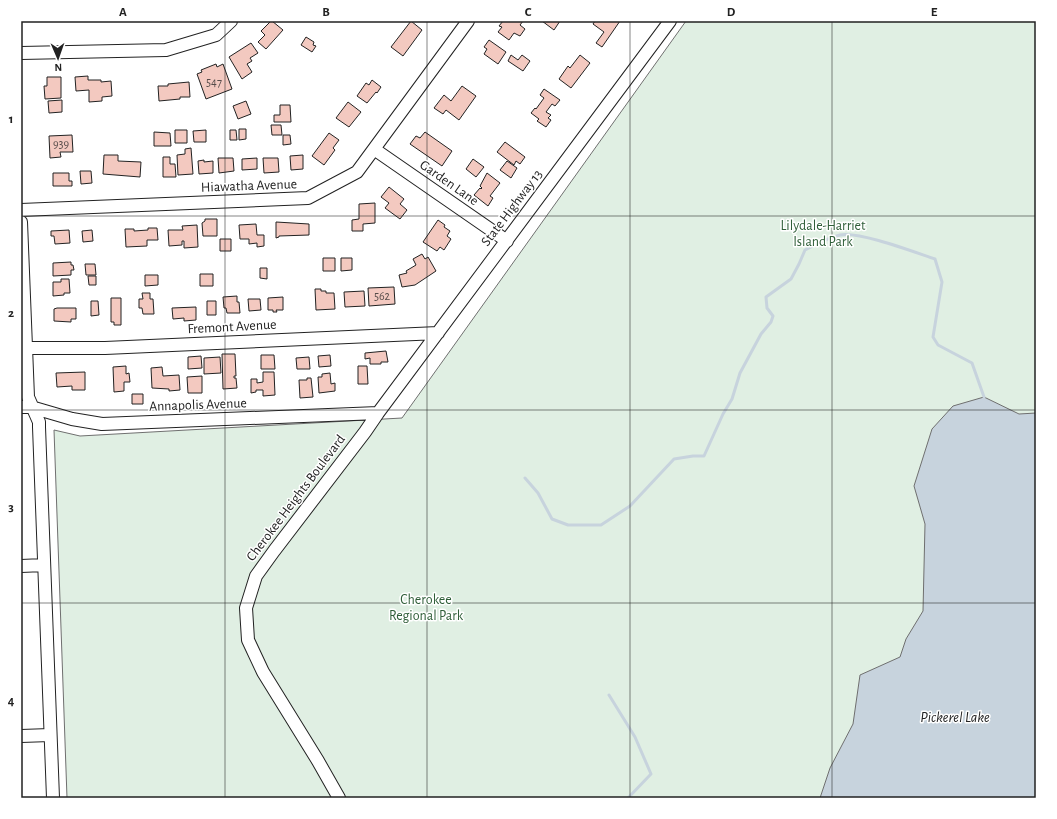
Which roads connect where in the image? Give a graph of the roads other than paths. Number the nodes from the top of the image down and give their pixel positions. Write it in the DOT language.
graph roads {
  1 [pos="231,21"];
  2 [pos="468,21"];
  3 [pos="670,21"];
  4 [pos="21,53"];
  5 [pos="374,149"];
  6 [pos="21,210"];
  7 [pos="21,222"];
  8 [pos="506,241"];
  9 [pos="438,333"];
  10 [pos="26,348"];
  11 [pos="26,407"];
  12 [pos="378,413"];
  13 [pos="44,565"];
  14 [pos="21,566"];
  15 [pos="50,735"];
  16 [pos="21,736"];
  17 [pos="53,798"];
  18 [pos="339,798"];
  1 -- 4 [label="street"];
  2 -- 5 [label="street, Hiawatha Avenue"];
  3 -- 8 [label="street, State Highway 13"];
  5 -- 6 [label="street, Hiawatha Avenue"];
  5 -- 8 [label="street, Garden Lane"];
  7 -- 10 [label="street"];
  8 -- 9 [label="street, State Highway 13"];
  9 -- 10 [label="street, Fremont Avenue"];
  9 -- 12 [label="street, State Highway 13"];
  10 -- 11 [label="street"];
  11 -- 12 [label="street, Annapolis Avenue"];
  11 -- 13 [label="street"];
  12 -- 18 [label="street, Cherokee Heights Boulevard"];
  13 -- 14 [label="street"];
  13 -- 15 [label="street"];
  15 -- 16 [label="street"];
  15 -- 17 [label="street"];
}
